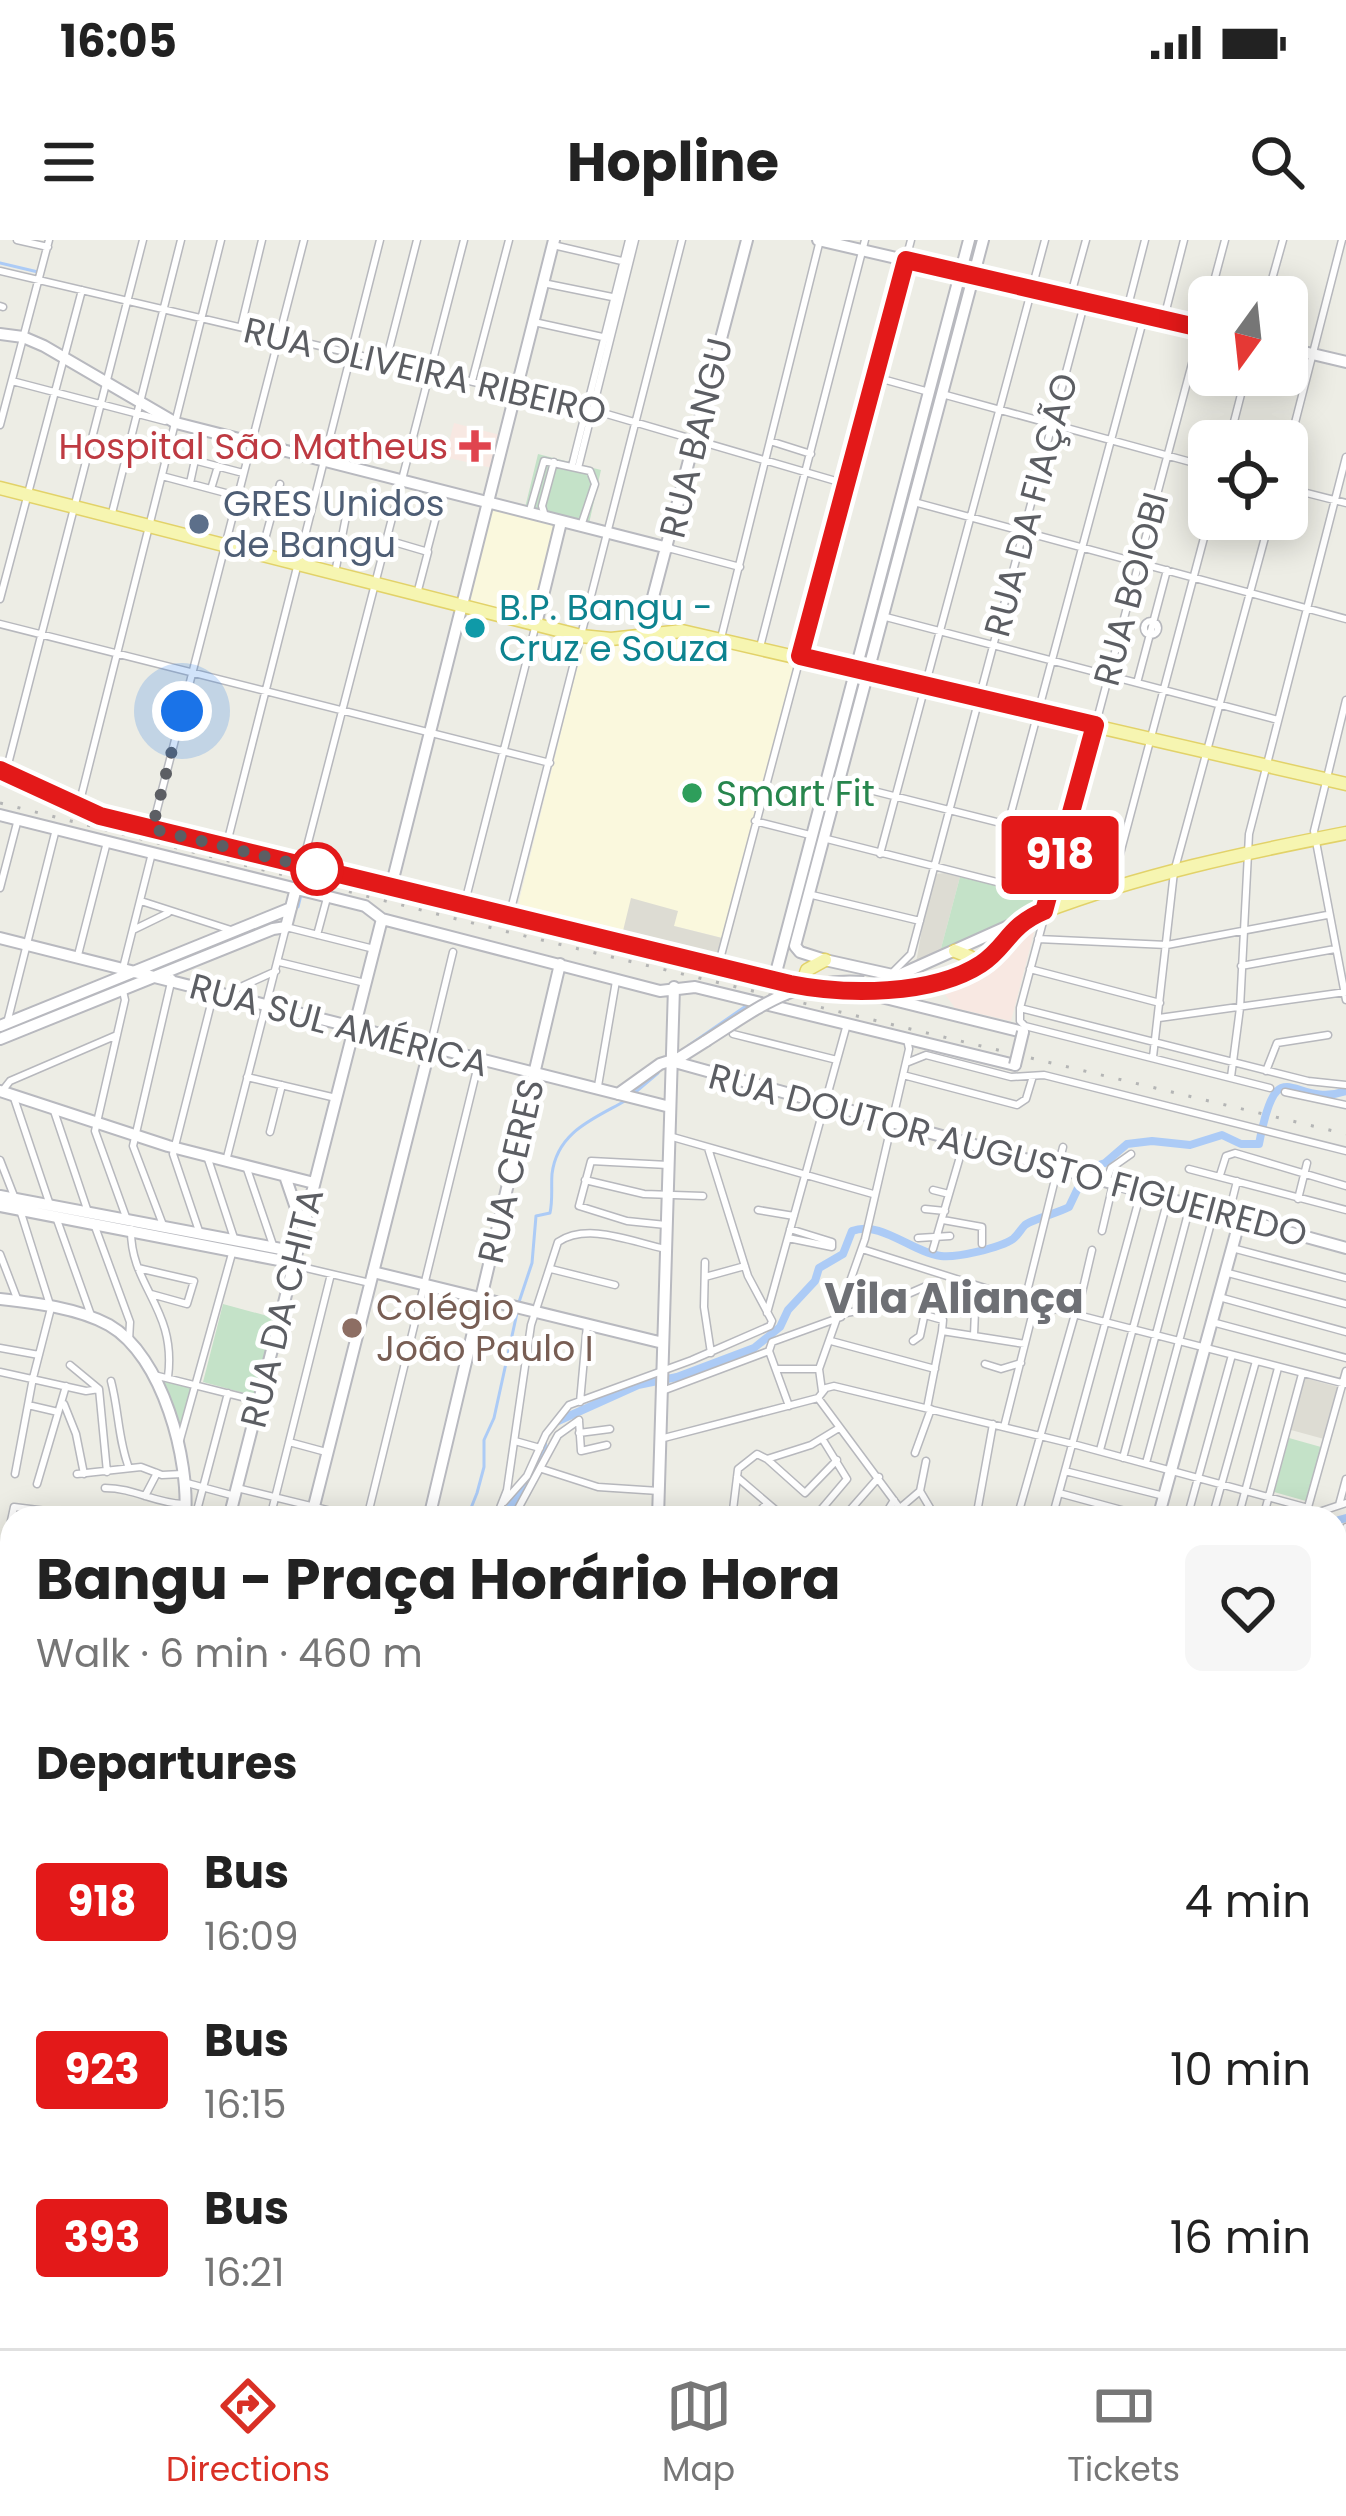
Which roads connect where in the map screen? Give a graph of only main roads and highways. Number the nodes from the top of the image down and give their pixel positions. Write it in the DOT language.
graph roads {
  1 [pos="0,488"];
  2 [pos="3,771"];
  3 [pos="1346,784"];
  4 [pos="1346,833"];
  5 [pos="955,951"];
  6 [pos="825,961"];
  7 [pos="966,972"];
  8 [pos="808,987"];
  1 -- 3 [label="main road"];
  2 -- 8 [label="main road"];
  4 -- 7 [label="main road"];
  5 -- 7 [label="main road"];
  6 -- 8 [label="main road"];
  7 -- 8 [label="main road"];
}
